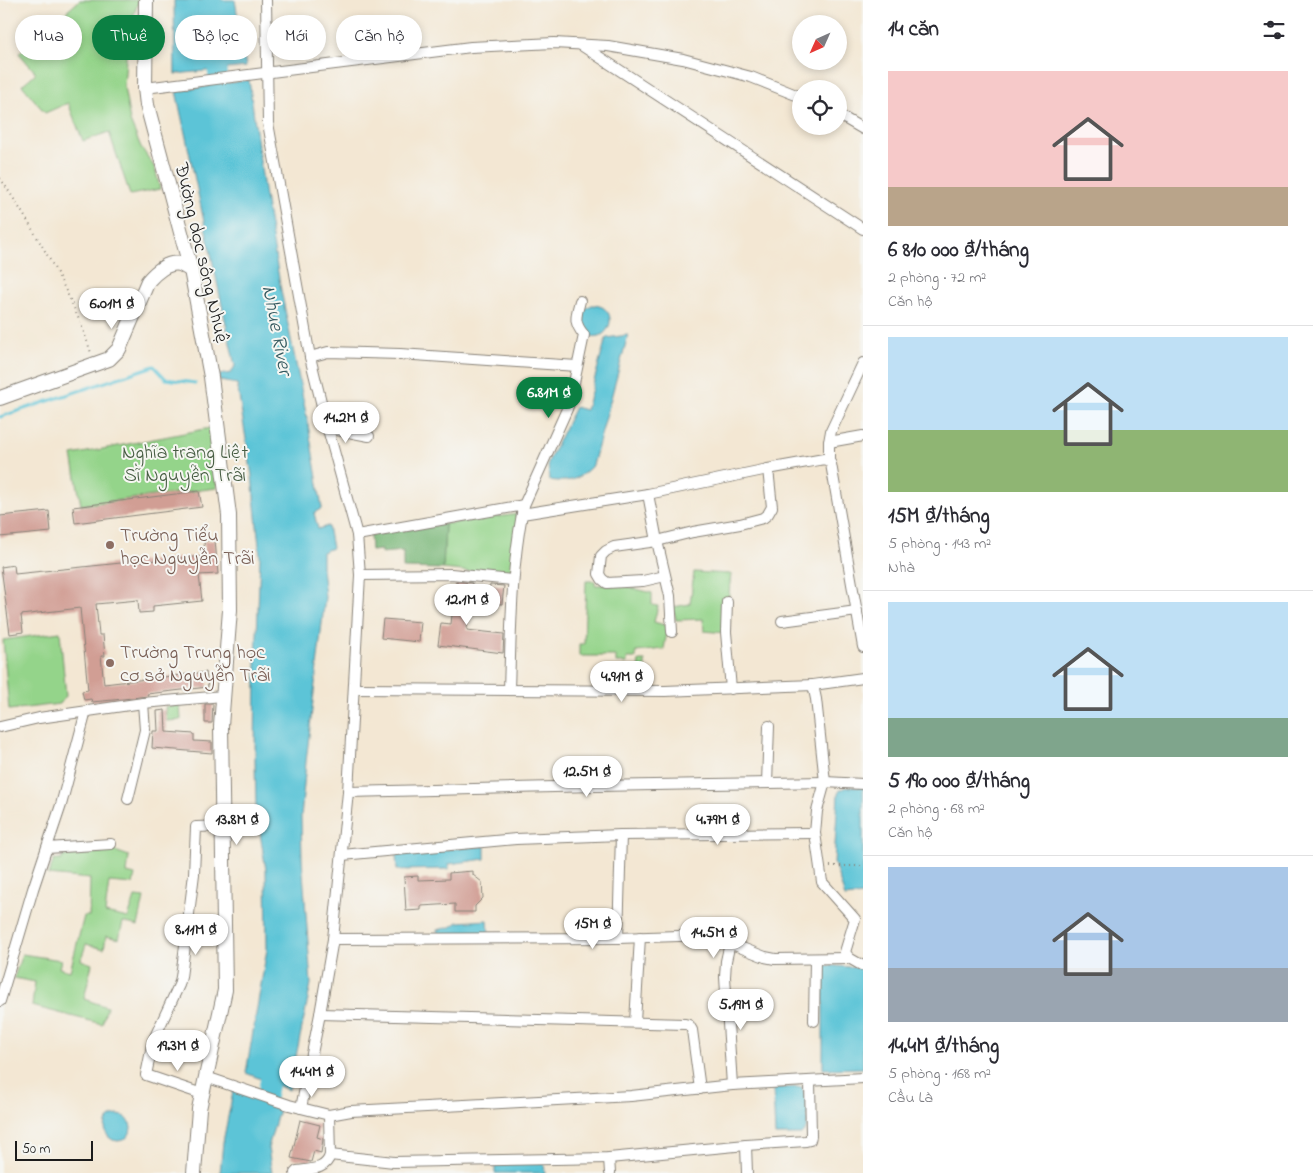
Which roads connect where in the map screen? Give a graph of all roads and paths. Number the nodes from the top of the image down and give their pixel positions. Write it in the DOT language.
graph roads {
  1 [pos="146,0"];
  2 [pos="266,0"];
  3 [pos="580,44"];
  4 [pos="267,73"];
  5 [pos="145,88"];
  6 [pos="792,93"];
  7 [pos="847,120"];
  8 [pos="863,129"];
  9 [pos="0,178"];
  10 [pos="863,229"];
  11 [pos="191,270"];
  12 [pos="580,301"];
  13 [pos="310,358"];
  14 [pos="863,363"];
  15 [pos="94,365"];
  16 [pos="577,366"];
  17 [pos="0,398"];
  18 [pos="327,428"];
  19 [pos="369,436"];
  20 [pos="863,436"];
  21 [pos="828,442"];
  22 [pos="829,461"];
  23 [pos="768,469"];
  24 [pos="648,494"];
  25 [pos="523,510"];
  26 [pos="357,535"];
  27 [pos="657,541"];
  28 [pos="360,575"];
  29 [pos="665,576"];
  30 [pos="512,580"];
  31 [pos="727,602"];
  32 [pos="857,611"];
  33 [pos="782,621"];
  34 [pos="672,632"];
  35 [pos="863,647"];
  36 [pos="863,678"];
  37 [pos="813,685"];
  38 [pos="354,689"];
  39 [pos="731,689"];
  40 [pos="509,690"];
  41 [pos="223,696"];
  42 [pos="143,703"];
  43 [pos="88,711"];
  44 [pos="769,726"];
  45 [pos="0,727"];
  46 [pos="825,782"];
  47 [pos="767,783"];
  48 [pos="863,784"];
  49 [pos="348,792"];
  50 [pos="128,799"];
  51 [pos="223,826"];
  52 [pos="815,833"];
  53 [pos="621,835"];
  54 [pos="112,844"];
  55 [pos="47,848"];
  56 [pos="342,855"];
  57 [pos="819,865"];
  58 [pos="863,866"];
  59 [pos="640,937"];
  60 [pos="618,938"];
  61 [pos="333,939"];
  62 [pos="730,943"];
  63 [pos="849,958"];
  64 [pos="815,959"];
  65 [pos="863,966"];
  66 [pos="0,1001"];
  67 [pos="320,1014"];
  68 [pos="814,1021"];
  69 [pos="635,1022"];
  70 [pos="206,1077"];
  71 [pos="863,1078"];
  72 [pos="810,1081"];
  73 [pos="732,1085"];
  74 [pos="700,1089"];
  75 [pos="202,1094"];
  76 [pos="301,1108"];
  77 [pos="329,1115"];
  78 [pos="746,1146"];
  79 [pos="330,1155"];
  80 [pos="609,1158"];
  81 [pos="394,1162"];
  82 [pos="194,1173"];
  83 [pos="295,1173"];
  84 [pos="395,1173"];
  85 [pos="610,1173"];
  86 [pos="747,1173"];
  1 -- 5 [label="street, Đường dọc sông Nhuệ"];
  2 -- 4 [label="street"];
  3 -- 4 [label="street"];
  3 -- 6 [label="street"];
  3 -- 10 [label="street"];
  4 -- 5 [label="street"];
  4 -- 13 [label="street"];
  5 -- 11 [label="street, Đường dọc sông Nhuệ"];
  7 -- 8 [label="street"];
  9 -- 15 [label="path"];
  11 -- 15 [label="street"];
  11 -- 41 [label="street, Đường dọc sông Nhuệ"];
  12 -- 16 [label="street"];
  13 -- 16 [label="street"];
  13 -- 18 [label="street"];
  14 -- 21 [label="street"];
  15 -- 17 [label="street"];
  16 -- 25 [label="street"];
  18 -- 19 [label="street"];
  18 -- 26 [label="street"];
  20 -- 21 [label="street"];
  21 -- 22 [label="street"];
  22 -- 23 [label="street"];
  22 -- 32 [label="street"];
  23 -- 24 [label="street"];
  23 -- 27 [label="street"];
  24 -- 25 [label="street"];
  24 -- 27 [label="street"];
  25 -- 26 [label="street"];
  25 -- 30 [label="street"];
  26 -- 28 [label="street"];
  27 -- 29 [label="street"];
  27 -- 29 [label="street"];
  28 -- 30 [label="street"];
  28 -- 38 [label="street"];
  29 -- 34 [label="street"];
  30 -- 40 [label="street"];
  31 -- 39 [label="street"];
  32 -- 33 [label="street"];
  32 -- 35 [label="street"];
  36 -- 37 [label="street"];
  37 -- 39 [label="street"];
  37 -- 46 [label="street"];
  38 -- 40 [label="street"];
  38 -- 49 [label="street"];
  39 -- 40 [label="street"];
  41 -- 42 [label="street"];
  41 -- 51 [label="street, Đường dọc sông Nhuệ"];
  42 -- 43 [label="street"];
  42 -- 50 [label="street"];
  43 -- 45 [label="street"];
  43 -- 55 [label="street"];
  44 -- 47 [label="street"];
  46 -- 47 [label="street"];
  46 -- 48 [label="street"];
  46 -- 52 [label="street"];
  47 -- 49 [label="street"];
  49 -- 56 [label="street"];
  51 -- 70 [label="street, Đường dọc sông Nhuệ"];
  51 -- 75 [label="street"];
  52 -- 53 [label="street"];
  52 -- 57 [label="street"];
  53 -- 56 [label="street"];
  53 -- 60 [label="street"];
  54 -- 55 [label="street"];
  55 -- 66 [label="street"];
  56 -- 61 [label="street"];
  57 -- 58 [label="path"];
  57 -- 63 [label="street"];
  59 -- 60 [label="street"];
  59 -- 62 [label="street"];
  59 -- 69 [label="street"];
  60 -- 61 [label="street"];
  61 -- 67 [label="street"];
  62 -- 64 [label="street"];
  62 -- 73 [label="street"];
  63 -- 64 [label="street"];
  63 -- 65 [label="street"];
  64 -- 68 [label="street"];
  67 -- 69 [label="street"];
  67 -- 76 [label="street"];
  69 -- 74 [label="street"];
  70 -- 75 [label="street, Đường dọc sông Nhuệ"];
  70 -- 76 [label="street"];
  71 -- 72 [label="street"];
  72 -- 73 [label="street"];
  72 -- 78 [label="street"];
  73 -- 74 [label="street"];
  74 -- 77 [label="street"];
  75 -- 82 [label="street, Đường dọc sông Nhuệ"];
  76 -- 77 [label="street"];
  77 -- 79 [label="street"];
  78 -- 80 [label="street"];
  78 -- 86 [label="street"];
  79 -- 81 [label="street"];
  79 -- 83 [label="street"];
  80 -- 81 [label="street"];
  80 -- 85 [label="street"];
  81 -- 84 [label="street"];
}
